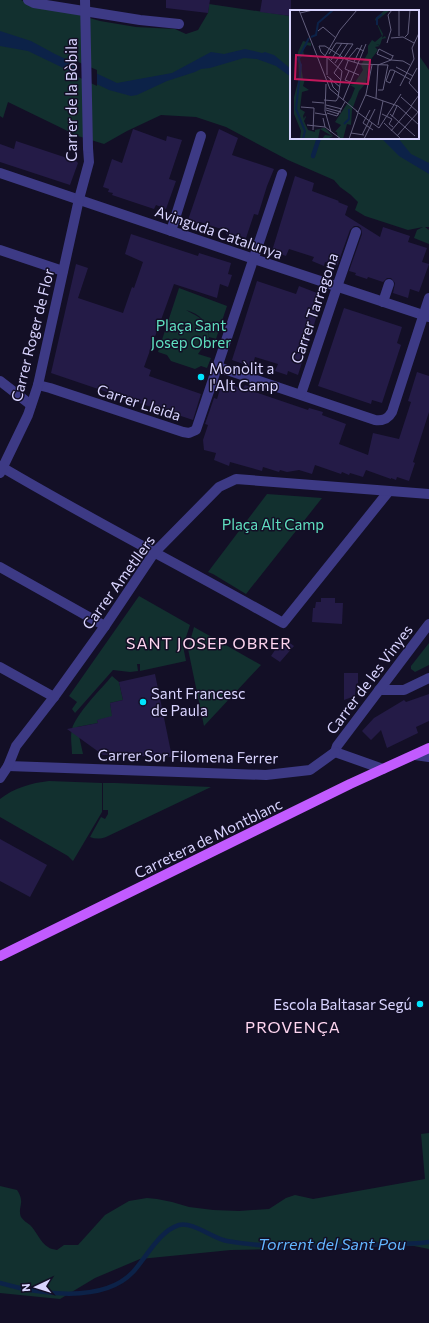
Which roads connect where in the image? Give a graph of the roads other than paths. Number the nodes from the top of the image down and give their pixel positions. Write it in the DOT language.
graph roads {
  1 [pos="28,0"];
  2 [pos="85,0"];
  3 [pos="178,24"];
  4 [pos="201,136"];
  5 [pos="0,173"];
  6 [pos="282,174"];
  7 [pos="79,199"];
  8 [pos="171,231"];
  9 [pos="356,232"];
  10 [pos="0,250"];
  11 [pos="254,259"];
  12 [pos="63,271"];
  13 [pos="389,284"];
  14 [pos="337,287"];
  15 [pos="429,298"];
  16 [pos="383,302"];
  17 [pos="426,316"];
  18 [pos="218,367"];
  19 [pos="0,380"];
  20 [pos="38,385"];
  21 [pos="302,394"];
  22 [pos="32,405"];
  23 [pos="1,469"];
  24 [pos="389,491"];
  25 [pos="429,494"];
  26 [pos="154,553"];
  27 [pos="0,567"];
  28 [pos="429,624"];
  29 [pos="105,626"];
  30 [pos="0,667"];
  31 [pos="429,678"];
  32 [pos="379,690"];
  33 [pos="54,697"];
  34 [pos="429,748"];
  35 [pos="335,752"];
  36 [pos="415,755"];
  37 [pos="429,757"];
  38 [pos="8,766"];
  39 [pos="383,769"];
  40 [pos="0,778"];
  41 [pos="0,956"];
  1 -- 3 [label="street"];
  2 -- 7 [label="street, Carrer de la Bòbila, bridge"];
  4 -- 8 [label="street"];
  5 -- 7 [label="street, Avinguda Catalunya"];
  6 -- 11 [label="street, Carrer Lleida"];
  7 -- 8 [label="street, Avinguda Catalunya"];
  7 -- 12 [label="street, Carrer Roger de Flor"];
  8 -- 11 [label="street, Avinguda Catalunya"];
  9 -- 14 [label="street, Carrer Tarragona"];
  10 -- 12 [label="street"];
  11 -- 14 [label="street, Avinguda Catalunya"];
  11 -- 18 [label="street, Carrer Lleida"];
  12 -- 20 [label="street, Carrer Roger de Flor"];
  13 -- 16 [label="street"];
  14 -- 16 [label="street, Avinguda Catalunya"];
  14 -- 21 [label="street, Carrer Tarragona"];
  15 -- 17 [label="street"];
  16 -- 17 [label="street, Avinguda Catalunya"];
  17 -- 21 [label="street"];
  18 -- 20 [label="street, Carrer Lleida"];
  18 -- 21 [label="street"];
  19 -- 22 [label="street"];
  20 -- 22 [label="street, Carrer Roger de Flor"];
  22 -- 23 [label="street, Carrer Roger de Flor"];
  23 -- 26 [label="street"];
  24 -- 25 [label="street, Carrer Ametllers"];
  24 -- 26 [label="street, Carrer Ametllers"];
  24 -- 26 [label="street"];
  26 -- 29 [label="street, Carrer Ametllers"];
  27 -- 29 [label="street"];
  28 -- 32 [label="street, Carrer de les Vinyes"];
  29 -- 33 [label="street, Carrer Ametllers"];
  30 -- 33 [label="street"];
  31 -- 32 [label="street"];
  32 -- 35 [label="street, Carrer de les Vinyes"];
  33 -- 38 [label="street, Carrer Ametllers"];
  34 -- 36 [label="main road, Carretera de Montblanc"];
  35 -- 38 [label="street, Carrer Sor Filomena Ferrer"];
  35 -- 39 [label="street"];
  36 -- 37 [label="street"];
  36 -- 39 [label="main road, Carretera de Montblanc"];
  38 -- 40 [label="street, Carrer Ametllers"];
  39 -- 41 [label="main road, Carretera de Montblanc"];
}
